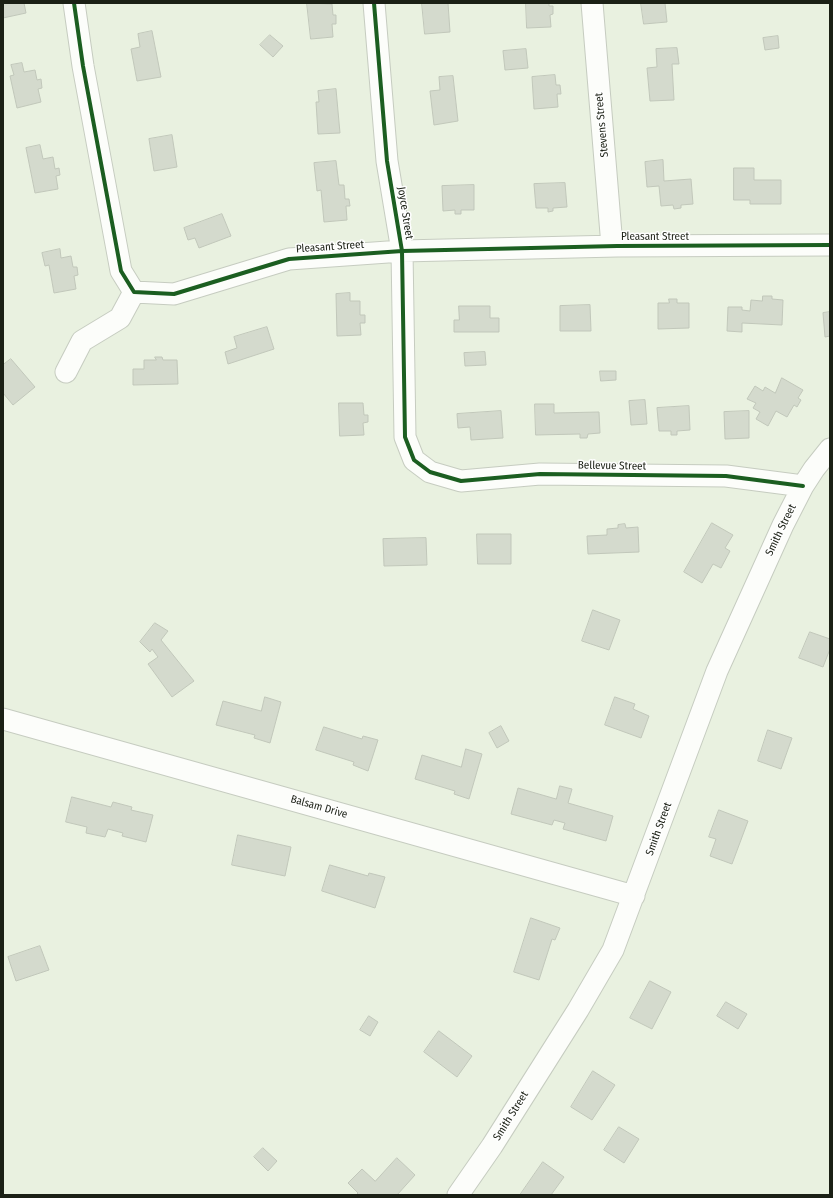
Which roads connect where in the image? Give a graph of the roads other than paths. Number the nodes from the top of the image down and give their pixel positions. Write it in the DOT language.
graph roads {
  1 [pos="74,3"];
  2 [pos="374,3"];
  3 [pos="592,3"];
  4 [pos="830,245"];
  5 [pos="612,246"];
  6 [pos="402,251"];
  7 [pos="134,292"];
  8 [pos="66,372"];
  9 [pos="830,449"];
  10 [pos="424,468"];
  11 [pos="803,486"];
  12 [pos="3,719"];
  13 [pos="634,896"];
  14 [pos="458,1195"];
  1 -- 7 [label="street"];
  2 -- 6 [label="street, Joyce Street"];
  3 -- 5 [label="street, Stevens Street"];
  4 -- 5 [label="street, Pleasant Street"];
  5 -- 6 [label="street, Pleasant Street"];
  6 -- 7 [label="street, Pleasant Street"];
  6 -- 10 [label="street, Joyce Street"];
  7 -- 8 [label="street"];
  9 -- 11 [label="street, Smith Street"];
  10 -- 11 [label="street, Bellevue Street"];
  11 -- 13 [label="street, Smith Street"];
  12 -- 13 [label="street, Balsam Drive"];
  13 -- 14 [label="street, Smith Street"];
}
